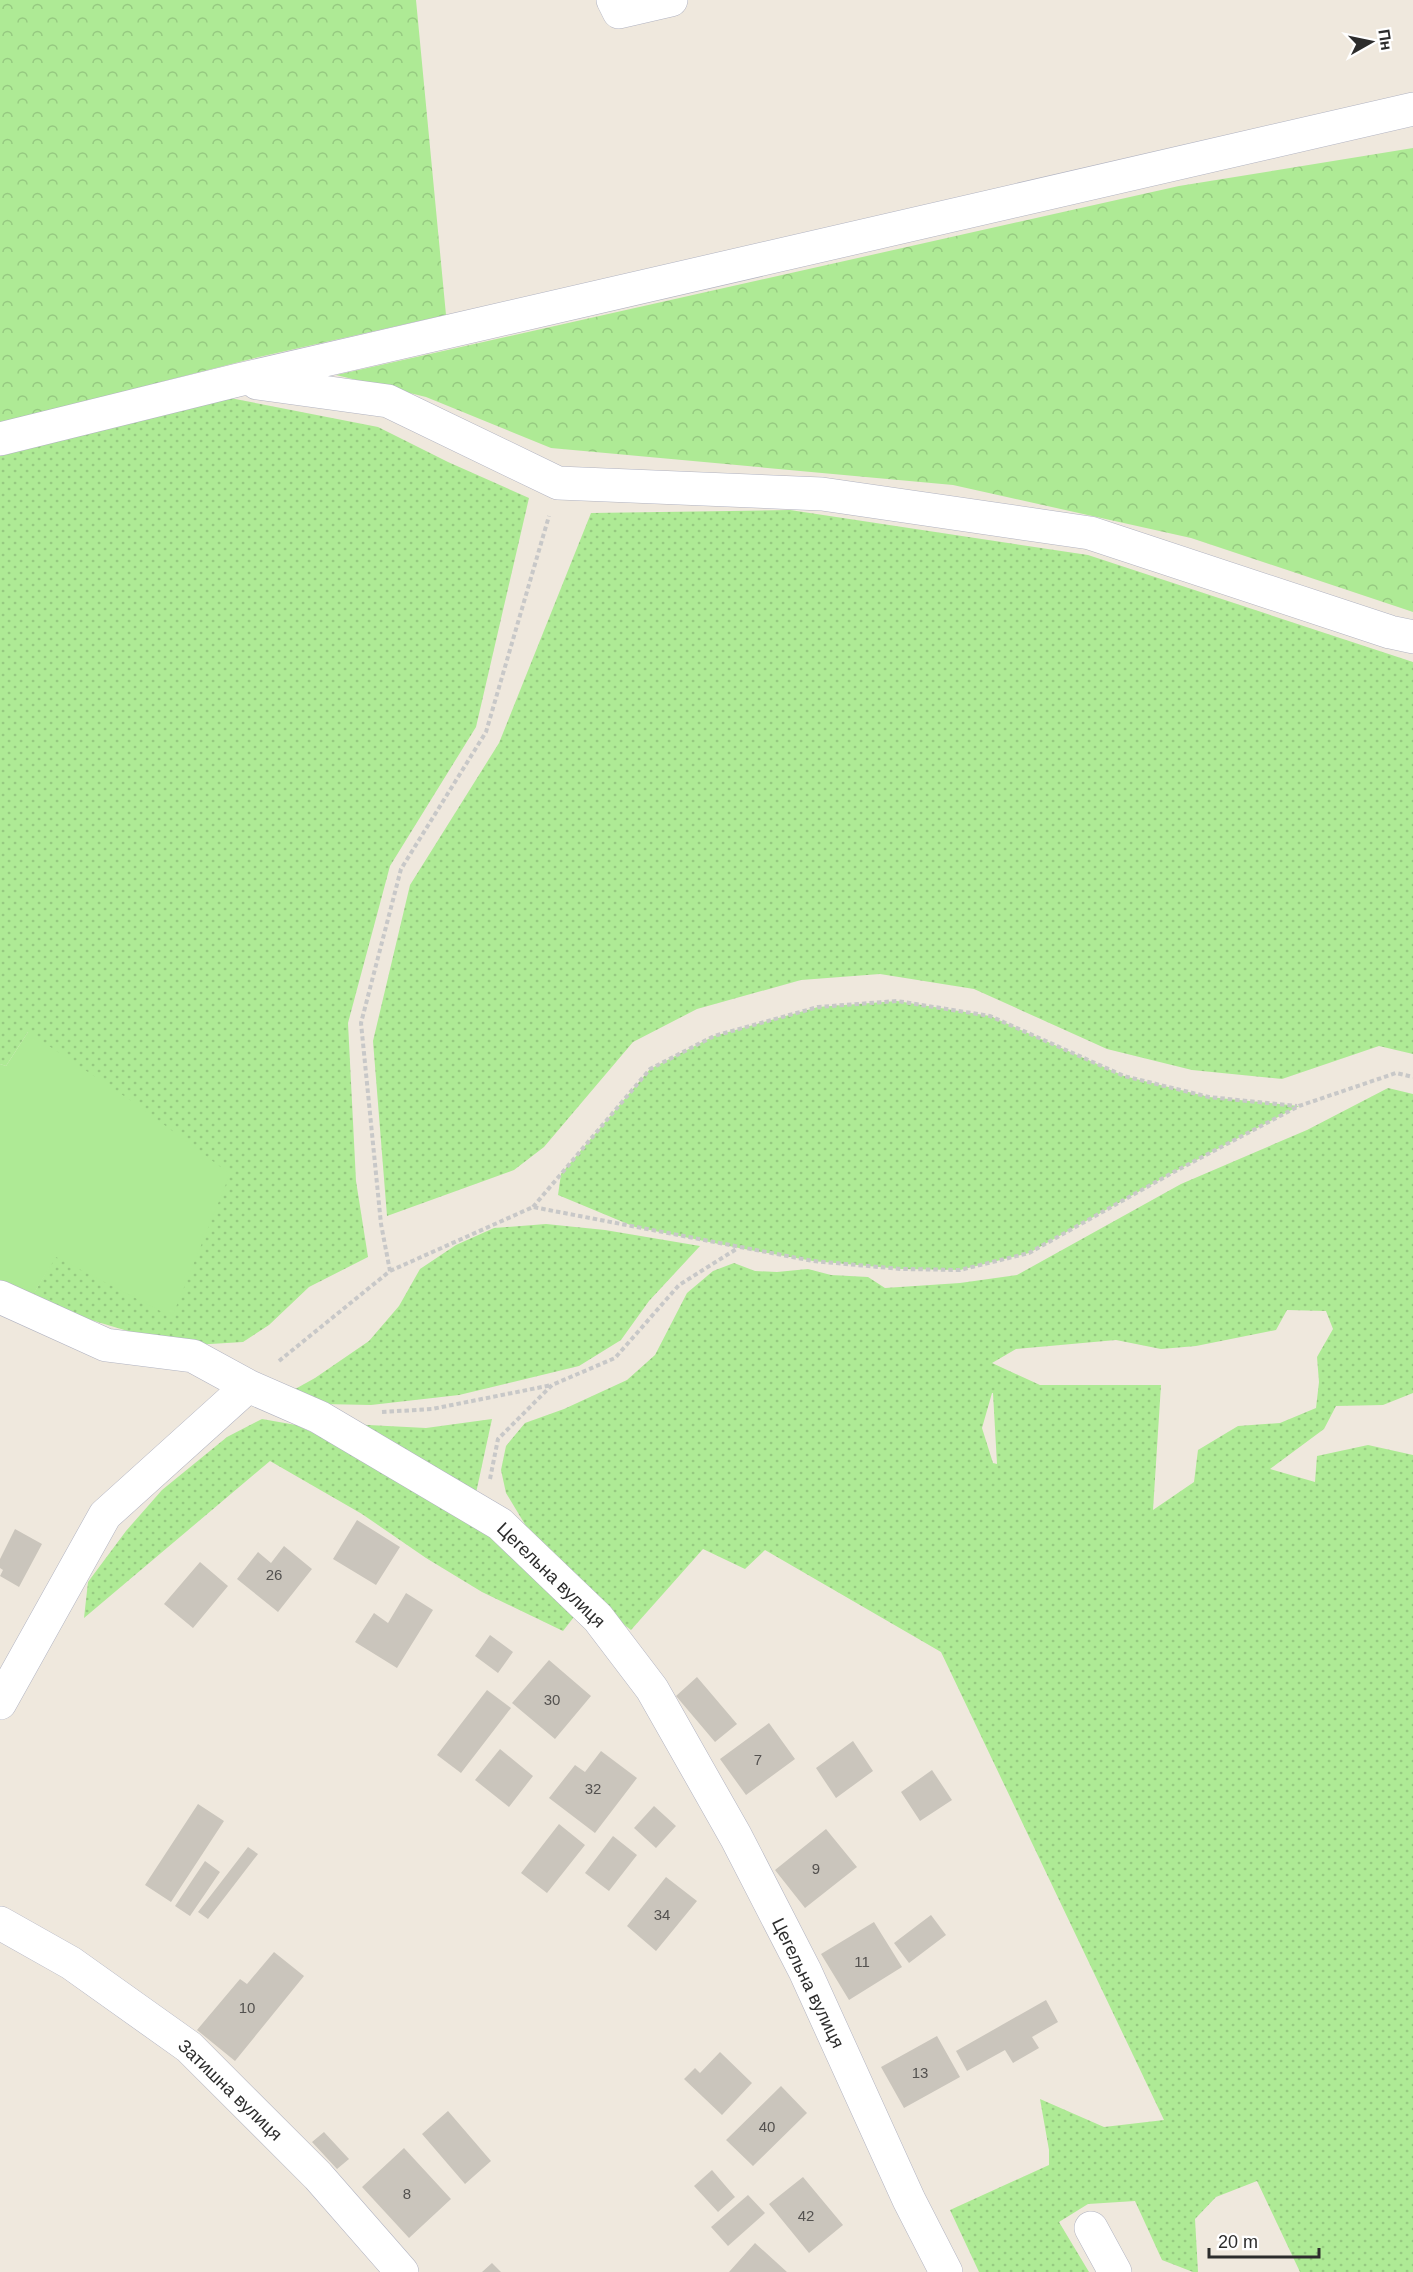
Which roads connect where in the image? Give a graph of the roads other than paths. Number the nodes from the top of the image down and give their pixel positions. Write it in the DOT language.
graph roads {
  1 [pos="613,0"];
  2 [pos="671,0"];
  3 [pos="1413,109"];
  4 [pos="238,380"];
  5 [pos="0,439"];
  6 [pos="1413,637"];
  7 [pos="0,1297"];
  8 [pos="249,1386"];
  9 [pos="0,1703"];
  10 [pos="0,1923"];
  11 [pos="1091,2228"];
  12 [pos="402,2272"];
  13 [pos="946,2272"];
  14 [pos="1115,2272"];
  1 -- 2 [label="street"];
  3 -- 4 [label="street"];
  4 -- 5 [label="street"];
  4 -- 6 [label="street"];
  7 -- 8 [label="street, Цегельна вулиця"];
  8 -- 9 [label="street"];
  8 -- 13 [label="street, Цегельна вулиця"];
  10 -- 12 [label="street, Затишна вулиця"];
  11 -- 14 [label="street"];
}
